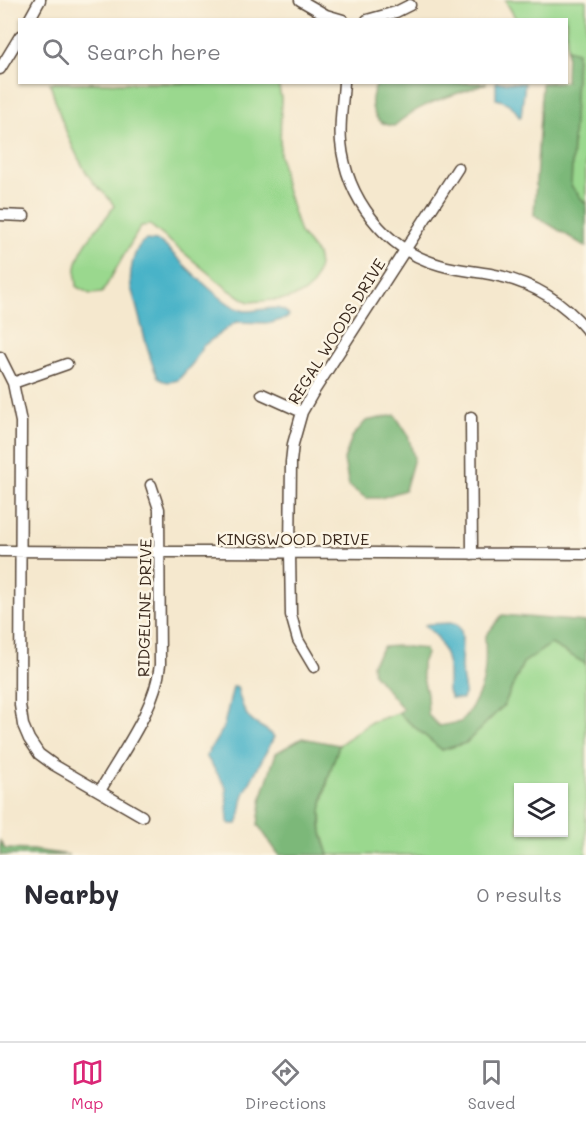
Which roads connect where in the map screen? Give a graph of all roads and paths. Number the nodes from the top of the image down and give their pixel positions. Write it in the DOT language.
graph roads {
  1 [pos="40,0"];
  2 [pos="300,0"];
  3 [pos="410,5"];
  4 [pos="30,18"];
  5 [pos="336,18"];
  6 [pos="375,18"];
  7 [pos="18,39"];
  8 [pos="0,69"];
  9 [pos="344,84"];
  10 [pos="458,168"];
  11 [pos="0,215"];
  12 [pos="24,216"];
  13 [pos="404,249"];
  14 [pos="586,329"];
  15 [pos="0,357"];
  16 [pos="67,363"];
  17 [pos="13,383"];
  18 [pos="262,394"];
  19 [pos="302,412"];
  20 [pos="471,417"];
  21 [pos="151,485"];
  22 [pos="0,551"];
  23 [pos="21,551"];
  24 [pos="160,552"];
  25 [pos="290,553"];
  26 [pos="472,554"];
  27 [pos="586,554"];
  28 [pos="314,667"];
  29 [pos="100,791"];
  30 [pos="142,816"];
  1 -- 4 [label="street"];
  2 -- 5 [label="street"];
  3 -- 6 [label="street"];
  7 -- 8 [label="street"];
  9 -- 13 [label="street"];
  10 -- 13 [label="street, REGAL WOODS DRIVE"];
  11 -- 12 [label="street"];
  13 -- 14 [label="street"];
  13 -- 19 [label="street, REGAL WOODS DRIVE"];
  15 -- 17 [label="street"];
  16 -- 17 [label="street"];
  17 -- 23 [label="street"];
  18 -- 19 [label="street"];
  19 -- 25 [label="street, REGAL WOODS DRIVE"];
  20 -- 26 [label="street"];
  21 -- 24 [label="street, RIDGELINE DRIVE"];
  22 -- 23 [label="street, KINGSWOOD DRIVE"];
  23 -- 24 [label="street, KINGSWOOD DRIVE"];
  23 -- 29 [label="street"];
  24 -- 25 [label="street, KINGSWOOD DRIVE"];
  24 -- 29 [label="street, RIDGELINE DRIVE"];
  25 -- 26 [label="street, KINGSWOOD DRIVE"];
  25 -- 28 [label="street, REGAL WOODS DRIVE"];
  26 -- 27 [label="street, KINGSWOOD DRIVE"];
  29 -- 30 [label="street"];
}
